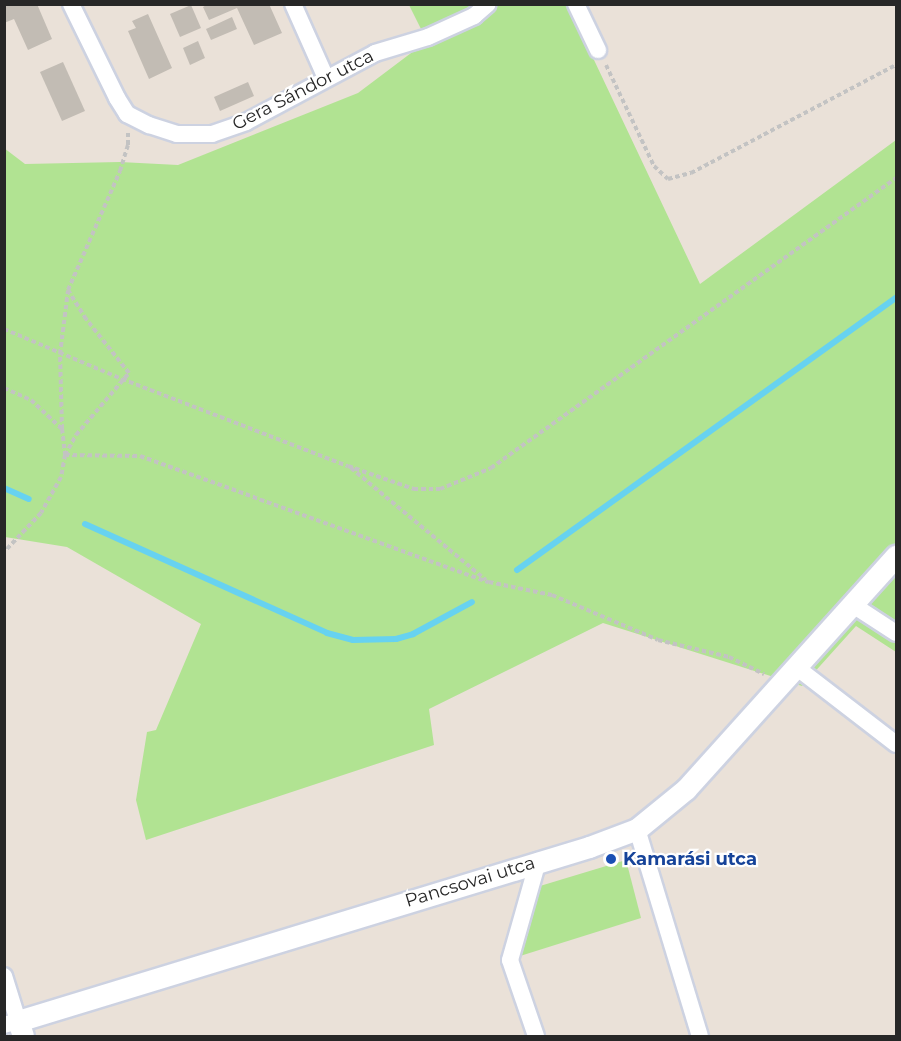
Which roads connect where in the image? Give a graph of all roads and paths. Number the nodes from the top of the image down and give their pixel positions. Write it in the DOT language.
graph roads {
  1 [pos="71,4"];
  2 [pos="293,4"];
  3 [pos="488,4"];
  4 [pos="576,4"];
  5 [pos="598,50"];
  6 [pos="897,65"];
  7 [pos="326,78"];
  8 [pos="128,114"];
  9 [pos="897,178"];
  10 [pos="68,290"];
  11 [pos="4,329"];
  12 [pos="60,354"];
  13 [pos="122,379"];
  14 [pos="4,388"];
  15 [pos="62,429"];
  16 [pos="65,455"];
  17 [pos="348,466"];
  18 [pos="4,552"];
  19 [pos="897,556"];
  20 [pos="489,582"];
  21 [pos="853,604"];
  22 [pos="897,633"];
  23 [pos="796,667"];
  24 [pos="781,683"];
  25 [pos="897,744"];
  26 [pos="637,830"];
  27 [pos="537,861"];
  28 [pos="4,976"];
  29 [pos="15,1028"];
  30 [pos="536,1036"];
  31 [pos="700,1036"];
  1 -- 8 [label="street"];
  2 -- 7 [label="street"];
  3 -- 7 [label="street, Gera Sándor utca"];
  4 -- 5 [label="street"];
  5 -- 6 [label="path"];
  7 -- 8 [label="street, Gera Sándor utca"];
  8 -- 10 [label="path"];
  9 -- 17 [label="path"];
  10 -- 12 [label="path"];
  10 -- 13 [label="path"];
  11 -- 12 [label="path"];
  12 -- 13 [label="path"];
  12 -- 15 [label="path"];
  13 -- 16 [label="path"];
  13 -- 17 [label="path"];
  14 -- 15 [label="path"];
  15 -- 16 [label="path"];
  16 -- 18 [label="path"];
  16 -- 20 [label="path"];
  17 -- 20 [label="path"];
  19 -- 21 [label="street, Pancsovai utca"];
  20 -- 24 [label="path"];
  21 -- 22 [label="street"];
  21 -- 23 [label="street, Pancsovai utca"];
  23 -- 24 [label="street, Pancsovai utca"];
  23 -- 25 [label="street"];
  24 -- 26 [label="street, Pancsovai utca"];
  26 -- 27 [label="street, Pancsovai utca"];
  26 -- 31 [label="street"];
  27 -- 29 [label="street, Pancsovai utca"];
  27 -- 30 [label="street"];
  28 -- 29 [label="street"];
}
